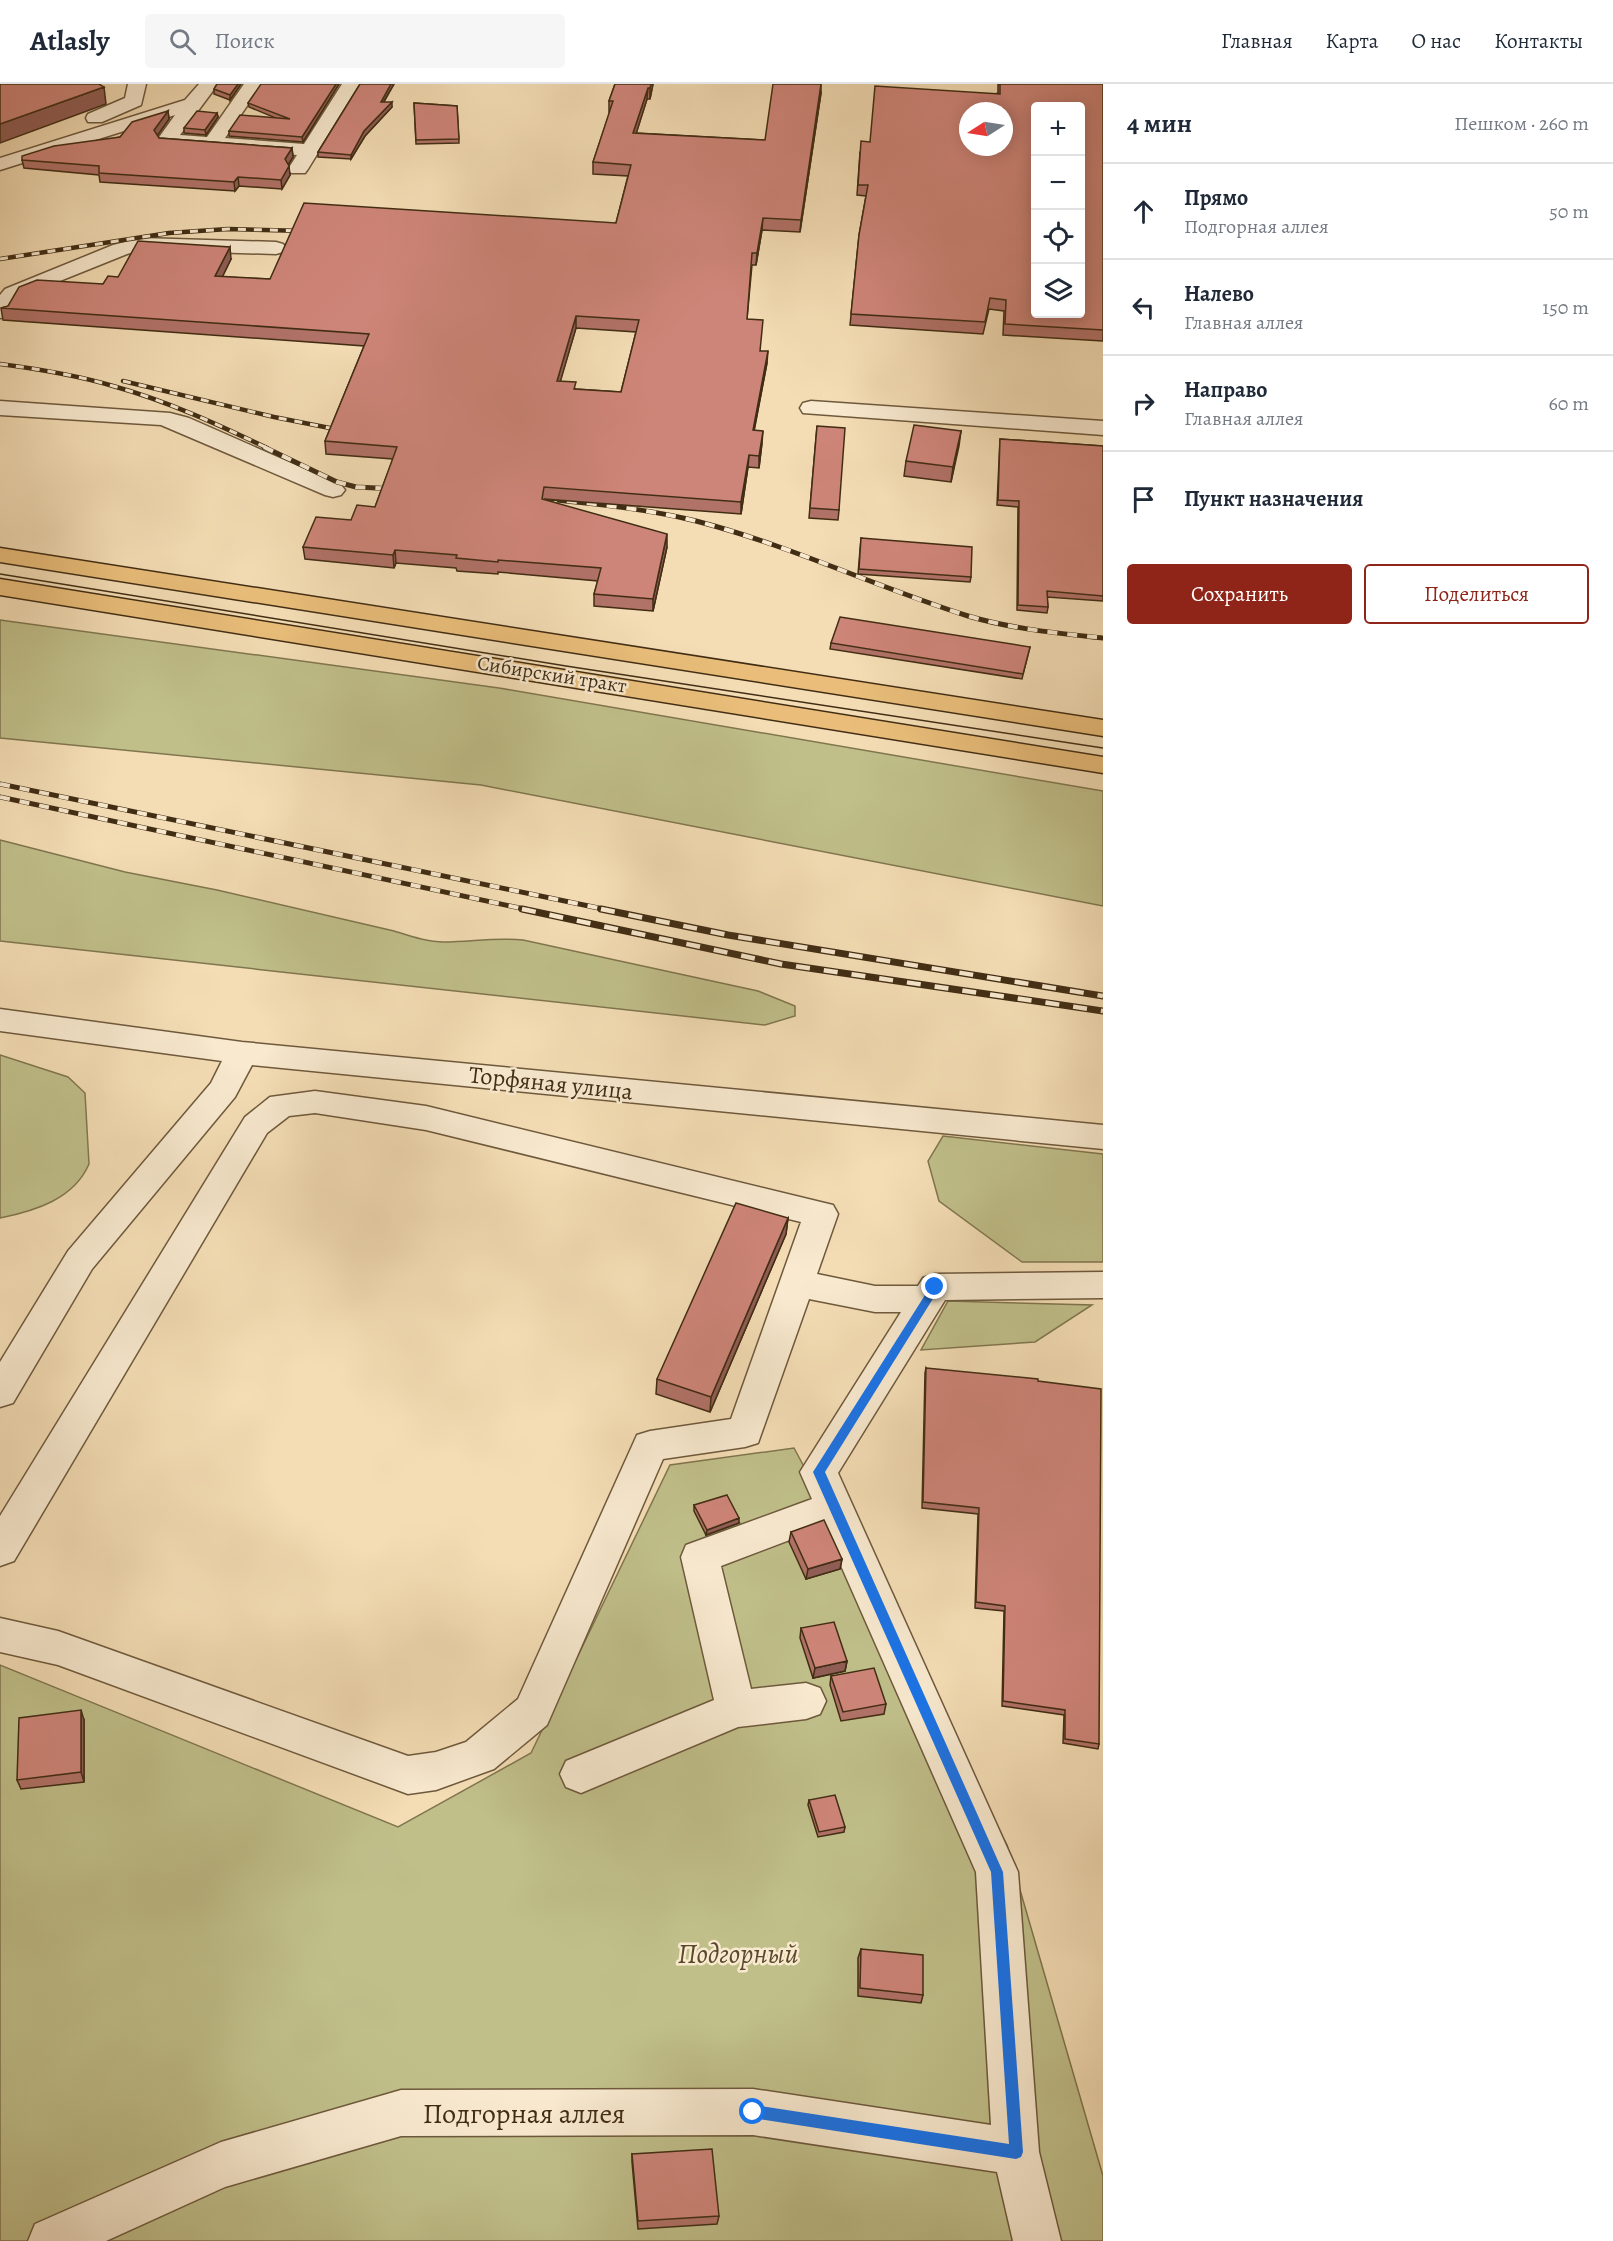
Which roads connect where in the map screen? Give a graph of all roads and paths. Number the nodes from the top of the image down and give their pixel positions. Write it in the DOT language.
graph roads {
  1 [pos="137,84"];
  2 [pos="209,84"];
  3 [pos="253,84"];
  4 [pos="351,84"];
  5 [pos="192,104"];
  6 [pos="212,143"];
  7 [pos="0,150"];
  8 [pos="308,150"];
  9 [pos="0,164"];
  10 [pos="298,169"];
  11 [pos="276,248"];
  12 [pos="0,312"];
  13 [pos="0,408"];
  14 [pos="811,408"];
  15 [pos="1103,428"];
  16 [pos="333,490"];
  17 [pos="0,555"];
  18 [pos="0,587"];
  19 [pos="1103,728"];
  20 [pos="1103,765"];
  21 [pos="0,1020"];
  22 [pos="242,1053"];
  23 [pos="1103,1137"];
  24 [pos="797,1282"];
  25 [pos="1103,1284"];
  26 [pos="927,1299"];
  27 [pos="0,1393"];
  28 [pos="834,1507"];
  29 [pos="0,1550"];
  30 [pos="0,1635"];
  31 [pos="806,1701"];
  32 [pos="736,1709"];
  33 [pos="581,1774"];
  34 [pos="1016,2152"];
  35 [pos="52,2241"];
  36 [pos="1037,2241"];
  1 -- 7 [label="street"];
  2 -- 5 [label="street"];
  3 -- 6 [label="street"];
  4 -- 8 [label="street"];
  5 -- 6 [label="street"];
  5 -- 9 [label="street"];
  6 -- 8 [label="street"];
  8 -- 10 [label="street"];
  11 -- 12 [label="street"];
  13 -- 16 [label="street"];
  14 -- 15 [label="street"];
  17 -- 19 [label="main road, Сибирский тракт"];
  18 -- 20 [label="main road, Сибирский тракт"];
  21 -- 22 [label="street, Торфяная улица"];
  22 -- 23 [label="street, Торфяная улица"];
  22 -- 27 [label="street"];
  24 -- 26 [label="street"];
  24 -- 29 [label="street"];
  24 -- 30 [label="street"];
  25 -- 26 [label="street"];
  26 -- 28 [label="street"];
  28 -- 32 [label="street"];
  28 -- 34 [label="street"];
  31 -- 32 [label="street"];
  32 -- 33 [label="street"];
  34 -- 35 [label="street, Подгорная аллея"];
  34 -- 36 [label="street"];
}
